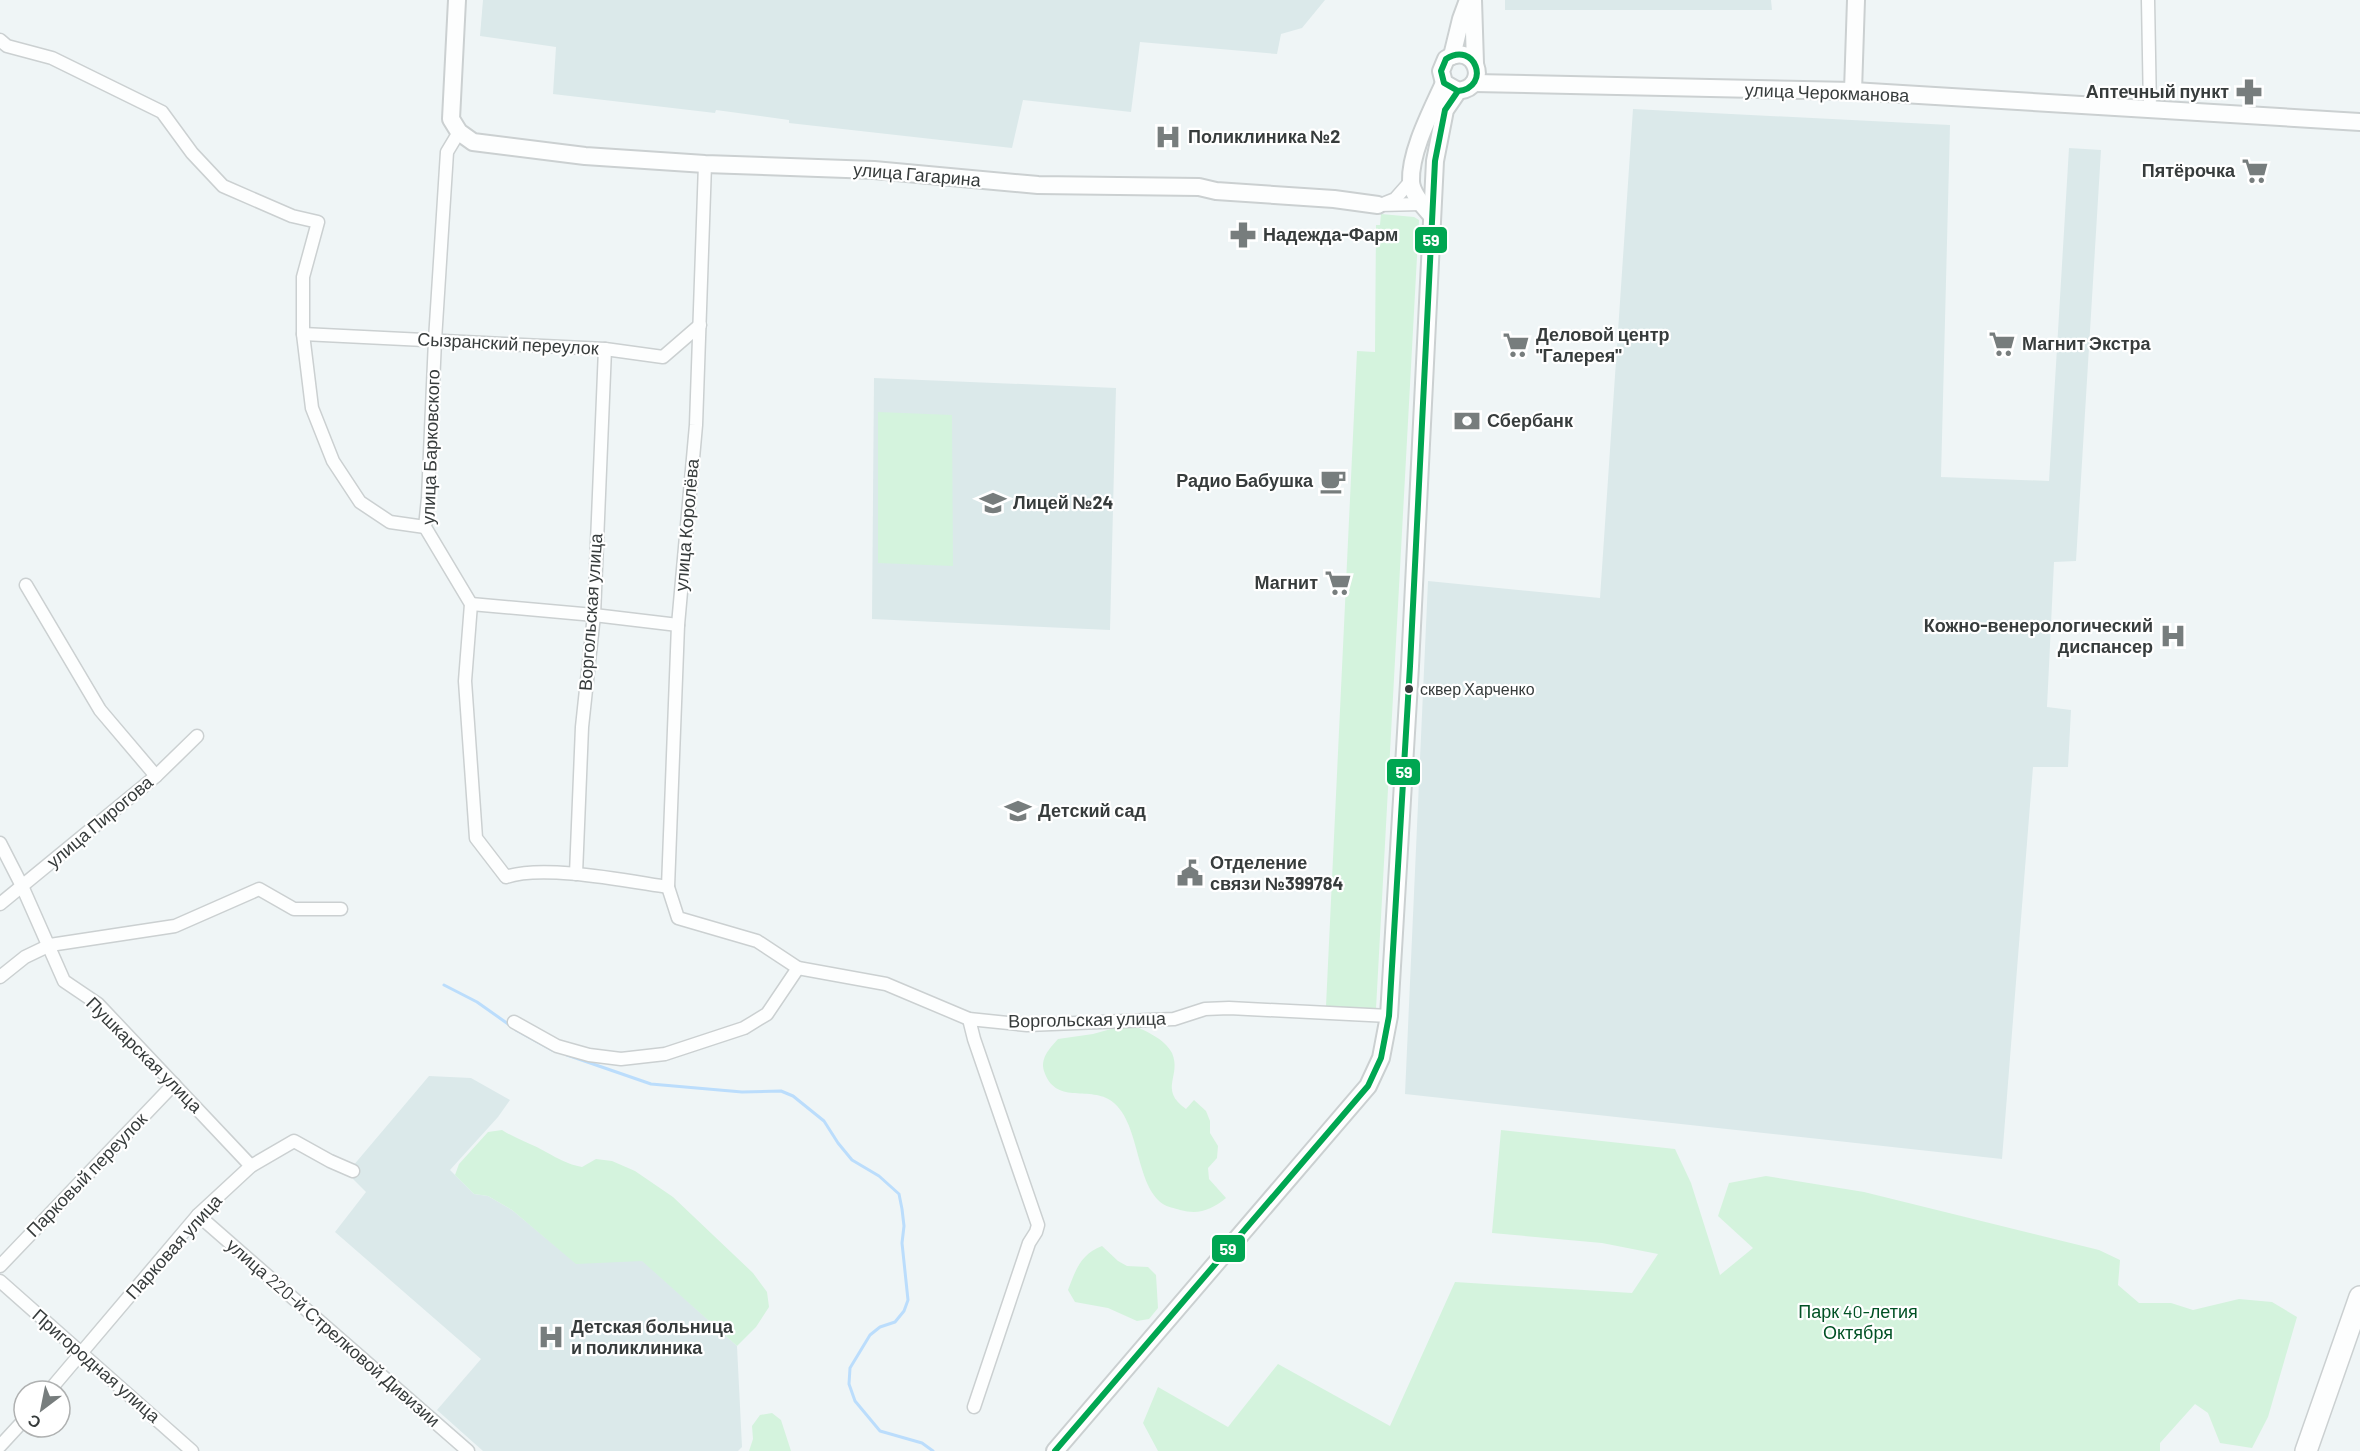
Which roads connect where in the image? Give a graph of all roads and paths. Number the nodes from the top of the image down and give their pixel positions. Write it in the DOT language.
graph roads {
  1 [pos="457,0"];
  2 [pos="1468,0"];
  3 [pos="1473,0"];
  4 [pos="1856,0"];
  5 [pos="2148,0"];
  6 [pos="0,40"];
  7 [pos="1452,56"];
  8 [pos="1475,72"];
  9 [pos="1451,87"];
  10 [pos="1853,92"];
  11 [pos="2150,110"];
  12 [pos="2360,122"];
  13 [pos="459,132"];
  14 [pos="1435,161"];
  15 [pos="705,164"];
  16 [pos="1410,182"];
  17 [pos="1378,205"];
  18 [pos="1429,205"];
  19 [pos="700,325"];
  20 [pos="303,334"];
  21 [pos="435,340"];
  22 [pos="605,349"];
  23 [pos="425,527"];
  24 [pos="26,585"];
  25 [pos="471,604"];
  26 [pos="594,615"];
  27 [pos="678,625"];
  28 [pos="197,736"];
  29 [pos="156,776"];
  30 [pos="0,843"];
  31 [pos="576,874"];
  32 [pos="22,886"];
  33 [pos="668,887"];
  34 [pos="0,903"];
  35 [pos="341,909"];
  36 [pos="50,945"];
  37 [pos="798,968"];
  38 [pos="0,977"];
  39 [pos="1389,1016"];
  40 [pos="969,1019"];
  41 [pos="514,1022"];
  42 [pos="174,1084"];
  43 [pos="251,1166"];
  44 [pos="353,1170"];
  45 [pos="198,1215"];
  46 [pos="0,1266"];
  47 [pos="0,1281"];
  48 [pos="2360,1297"];
  49 [pos="81,1353"];
  50 [pos="59,1379"];
  51 [pos="974,1407"];
  52 [pos="12,1433"];
  53 [pos="0,1446"];
  54 [pos="192,1451"];
  55 [pos="468,1451"];
  56 [pos="1055,1451"];
  57 [pos="2306,1451"];
  1 -- 13 [label="street"];
  2 -- 7 [label="street"];
  3 -- 8 [label="street"];
  4 -- 10 [label="street"];
  5 -- 11 [label="street"];
  6 -- 20 [label="street"];
  7 -- 8 [label="street"];
  7 -- 9 [label="street"];
  8 -- 9 [label="street"];
  8 -- 10 [label="street, улица Черокманова"];
  9 -- 14 [label="street"];
  9 -- 16 [label="street"];
  10 -- 11 [label="street, улица Черокманова"];
  11 -- 12 [label="street, улица Черокманова"];
  13 -- 15 [label="street, улица Гагарина"];
  13 -- 21 [label="street, улица Барковского"];
  14 -- 16 [label="street"];
  14 -- 18 [label="street"];
  15 -- 17 [label="street, улица Гагарина"];
  15 -- 19 [label="street, улица Королёва"];
  16 -- 17 [label="street"];
  16 -- 18 [label="street"];
  17 -- 18 [label="street, улица Гагарина"];
  18 -- 39 [label="street"];
  19 -- 22 [label="street, Сызранский переулок"];
  19 -- 27 [label="street, улица Королёва"];
  20 -- 21 [label="street, Сызранский переулок"];
  20 -- 23 [label="street"];
  21 -- 22 [label="street, Сызранский переулок"];
  21 -- 23 [label="street, улица Барковского"];
  22 -- 26 [label="street, Воргольская улица"];
  23 -- 25 [label="street, улица Барковского"];
  24 -- 29 [label="street"];
  25 -- 26 [label="street"];
  25 -- 31 [label="street"];
  26 -- 27 [label="street"];
  26 -- 31 [label="street, Воргольская улица"];
  27 -- 33 [label="street, улица Королёва"];
  28 -- 29 [label="street, улица Пирогова"];
  29 -- 32 [label="street, улица Пирогова"];
  30 -- 32 [label="street, Пушкарская улица"];
  31 -- 33 [label="street"];
  32 -- 34 [label="street, улица Пирогова"];
  32 -- 36 [label="street, Пушкарская улица"];
  33 -- 37 [label="street, Воргольская улица"];
  35 -- 36 [label="street"];
  36 -- 38 [label="street"];
  36 -- 42 [label="street, Пушкарская улица"];
  37 -- 40 [label="street, Воргольская улица"];
  37 -- 41 [label="street"];
  39 -- 40 [label="street, Воргольская улица"];
  39 -- 56 [label="street"];
  40 -- 51 [label="street"];
  42 -- 43 [label="street, Пушкарская улица"];
  42 -- 46 [label="street, Парковый переулок"];
  43 -- 44 [label="street, Парковая улица"];
  43 -- 45 [label="street, Парковая улица"];
  45 -- 49 [label="street, Парковая улица"];
  45 -- 55 [label="street, улица 220-й Стрелковой Дивизии"];
  47 -- 49 [label="street, Пригородная улица"];
  48 -- 57 [label="highway"];
  49 -- 50 [label="street, Парковая улица"];
  49 -- 54 [label="street, Пригородная улица"];
  52 -- 53 [label="street"];
}
